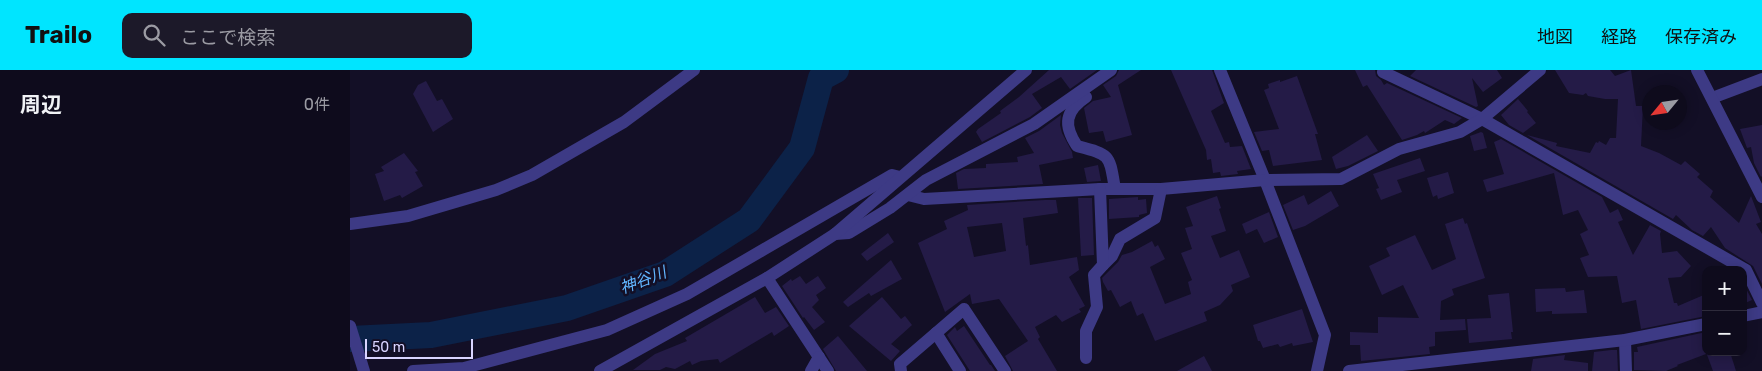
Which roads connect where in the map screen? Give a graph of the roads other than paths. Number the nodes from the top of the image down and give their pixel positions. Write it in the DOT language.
graph roads {
  1 [pos="694,70"];
  2 [pos="1026,70"];
  3 [pos="1111,70"];
  4 [pos="1220,70"];
  5 [pos="1540,70"];
  6 [pos="1698,70"];
  7 [pos="1383,72"];
  8 [pos="1762,79"];
  9 [pos="1088,86"];
  10 [pos="1712,98"];
  11 [pos="1482,119"];
  12 [pos="900,177"];
  13 [pos="1265,180"];
  14 [pos="1100,189"];
  15 [pos="1115,189"];
  16 [pos="1161,189"];
  17 [pos="908,195"];
  18 [pos="1762,198"];
  19 [pos="350,224"];
  20 [pos="835,234"];
  21 [pos="1103,265"];
  22 [pos="767,278"];
  23 [pos="1762,303"];
  24 [pos="1762,312"];
  25 [pos="1747,315"];
  26 [pos="1702,325"];
  27 [pos="350,326"];
  28 [pos="936,333"];
  29 [pos="1625,340"];
  30 [pos="819,357"];
  31 [pos="1086,358"];
  32 [pos="364,371"];
  33 [pos="413,371"];
  34 [pos="600,371"];
  35 [pos="810,371"];
  36 [pos="828,371"];
  37 [pos="901,371"];
  38 [pos="960,371"];
  39 [pos="1005,371"];
  40 [pos="1317,371"];
  41 [pos="1349,371"];
  42 [pos="1626,371"];
  1 -- 19 [label="street"];
  2 -- 12 [label="street"];
  3 -- 9 [label="street"];
  4 -- 13 [label="street"];
  5 -- 11 [label="street"];
  6 -- 10 [label="street"];
  7 -- 11 [label="street"];
  8 -- 10 [label="street"];
  9 -- 15 [label="street"];
  9 -- 17 [label="street"];
  10 -- 18 [label="street"];
  11 -- 13 [label="street"];
  11 -- 23 [label="street"];
  12 -- 20 [label="street"];
  12 -- 33 [label="street"];
  13 -- 16 [label="street"];
  13 -- 40 [label="street"];
  14 -- 15 [label="street"];
  14 -- 17 [label="street"];
  14 -- 21 [label="street"];
  15 -- 16 [label="street"];
  16 -- 21 [label="street"];
  17 -- 20 [label="street"];
  20 -- 22 [label="street"];
  21 -- 31 [label="street"];
  22 -- 30 [label="street"];
  22 -- 34 [label="street"];
  24 -- 25 [label="street"];
  26 -- 29 [label="street"];
  27 -- 32 [label="street"];
  28 -- 37 [label="street"];
  28 -- 38 [label="street"];
  28 -- 39 [label="street"];
  29 -- 41 [label="street"];
  29 -- 42 [label="street"];
  30 -- 35 [label="street"];
  30 -- 36 [label="street"];
}
